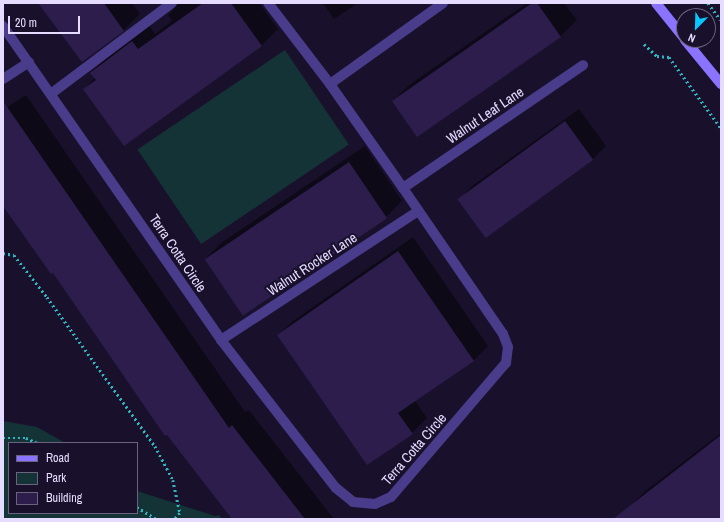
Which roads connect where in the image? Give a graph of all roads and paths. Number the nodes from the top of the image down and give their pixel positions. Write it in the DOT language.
graph roads {
  1 [pos="172,3"];
  2 [pos="268,3"];
  3 [pos="443,3"];
  4 [pos="656,3"];
  5 [pos="708,3"];
  6 [pos="721,20"];
  7 [pos="3,26"];
  8 [pos="676,28"];
  9 [pos="644,44"];
  10 [pos="692,48"];
  11 [pos="29,62"];
  12 [pos="583,65"];
  13 [pos="3,79"];
  14 [pos="330,84"];
  15 [pos="721,84"];
  16 [pos="52,94"];
  17 [pos="721,128"];
  18 [pos="403,188"];
  19 [pos="418,212"];
  20 [pos="3,253"];
  21 [pos="221,340"];
  22 [pos="3,438"];
  23 [pos="36,442"];
  24 [pos="138,508"];
  25 [pos="156,519"];
  26 [pos="175,519"];
  1 -- 16 [label="street"];
  2 -- 14 [label="street, Terra Cotta Circle"];
  3 -- 14 [label="street"];
  4 -- 8 [label="street"];
  5 -- 6 [label="path"];
  7 -- 11 [label="street, Terra Cotta Circle"];
  9 -- 17 [label="path"];
  10 -- 15 [label="street"];
  11 -- 13 [label="street"];
  11 -- 16 [label="street, Terra Cotta Circle"];
  12 -- 18 [label="street, Walnut Leaf Lane"];
  14 -- 18 [label="street, Terra Cotta Circle"];
  16 -- 21 [label="street, Terra Cotta Circle"];
  18 -- 19 [label="street, Terra Cotta Circle"];
  19 -- 21 [label="street, Walnut Rocker Lane"];
  19 -- 21 [label="street, Terra Cotta Circle"];
  20 -- 26 [label="path"];
  22 -- 23 [label="path"];
  24 -- 25 [label="path"];
}
